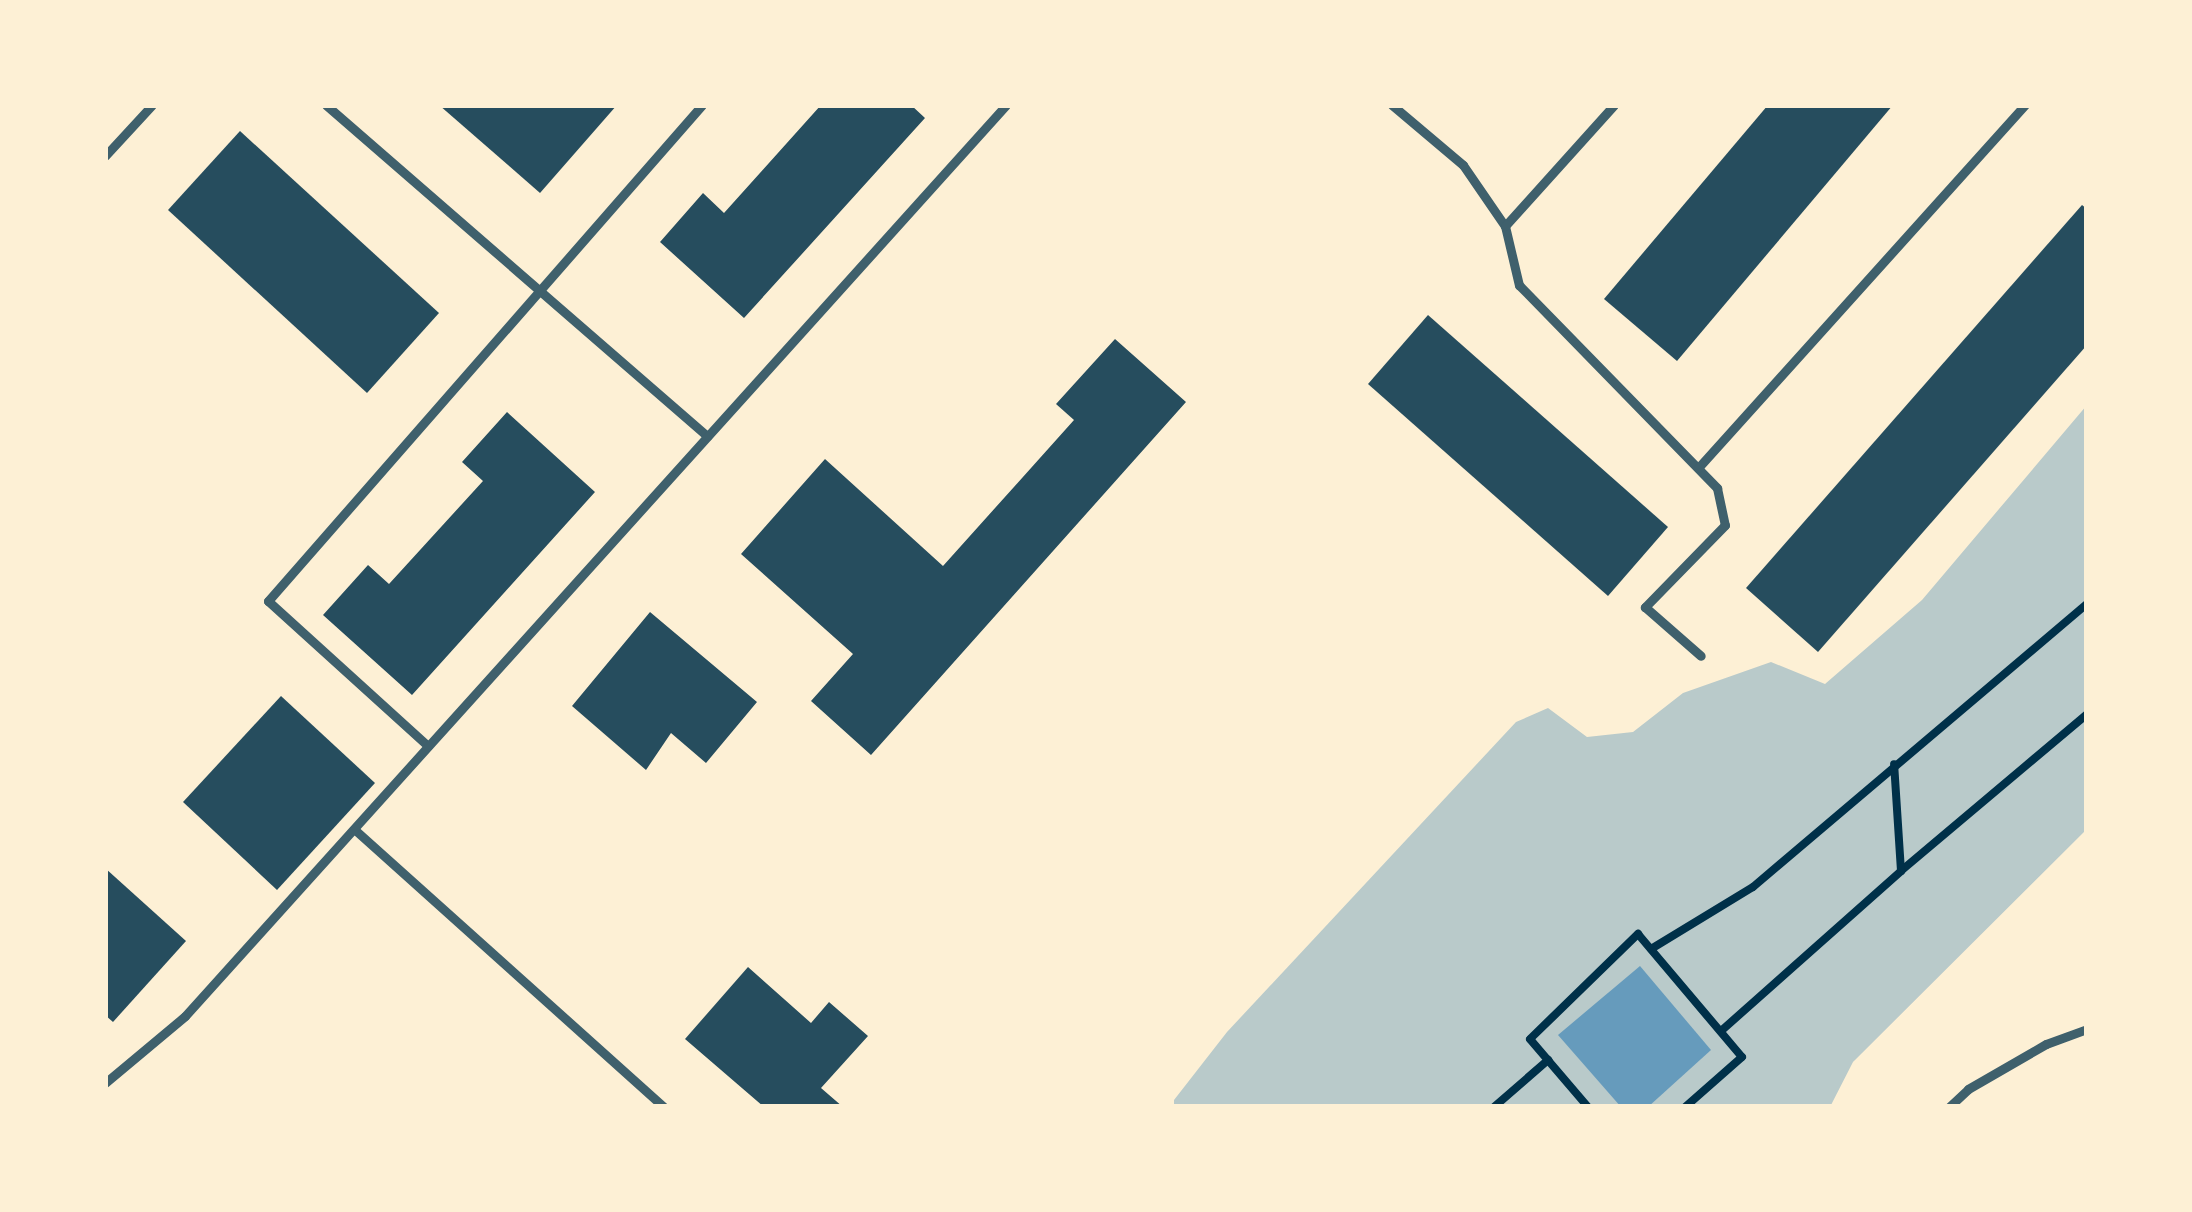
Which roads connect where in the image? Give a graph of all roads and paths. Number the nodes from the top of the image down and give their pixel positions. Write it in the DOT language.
graph roads {
  1 [pos="152,105"];
  2 [pos="326,105"];
  3 [pos="702,105"];
  4 [pos="1006,105"];
  5 [pos="1392,105"];
  6 [pos="1614,105"];
  7 [pos="2025,105"];
  8 [pos="105,156"];
  9 [pos="1504,226"];
  10 [pos="544,291"];
  11 [pos="707,436"];
  12 [pos="1698,468"];
  13 [pos="2087,604"];
  14 [pos="1701,656"];
  15 [pos="2087,714"];
  16 [pos="428,746"];
  17 [pos="1894,764"];
  18 [pos="354,829"];
  19 [pos="1901,871"];
  20 [pos="1651,949"];
  21 [pos="2087,1029"];
  22 [pos="1721,1031"];
  23 [pos="1548,1060"];
  24 [pos="105,1083"];
  25 [pos="664,1107"];
  26 [pos="1494,1107"];
  27 [pos="1588,1107"];
  28 [pos="1684,1107"];
  29 [pos="1949,1107"];
  1 -- 8 [label="lane"];
  2 -- 10 [label="lane"];
  3 -- 10 [label="lane"];
  4 -- 11 [label="lane"];
  5 -- 9 [label="lane"];
  6 -- 9 [label="lane"];
  7 -- 12 [label="lane"];
  9 -- 12 [label="lane"];
  10 -- 11 [label="lane"];
  10 -- 16 [label="lane"];
  11 -- 16 [label="lane"];
  12 -- 14 [label="lane"];
  13 -- 17 [label="path"];
  15 -- 19 [label="path"];
  16 -- 18 [label="lane"];
  17 -- 19 [label="path"];
  17 -- 20 [label="path"];
  18 -- 24 [label="lane"];
  18 -- 25 [label="lane"];
  19 -- 22 [label="path"];
  20 -- 22 [label="path"];
  20 -- 23 [label="path"];
  21 -- 29 [label="lane"];
  22 -- 28 [label="path"];
  23 -- 26 [label="path"];
  23 -- 27 [label="path"];
}
